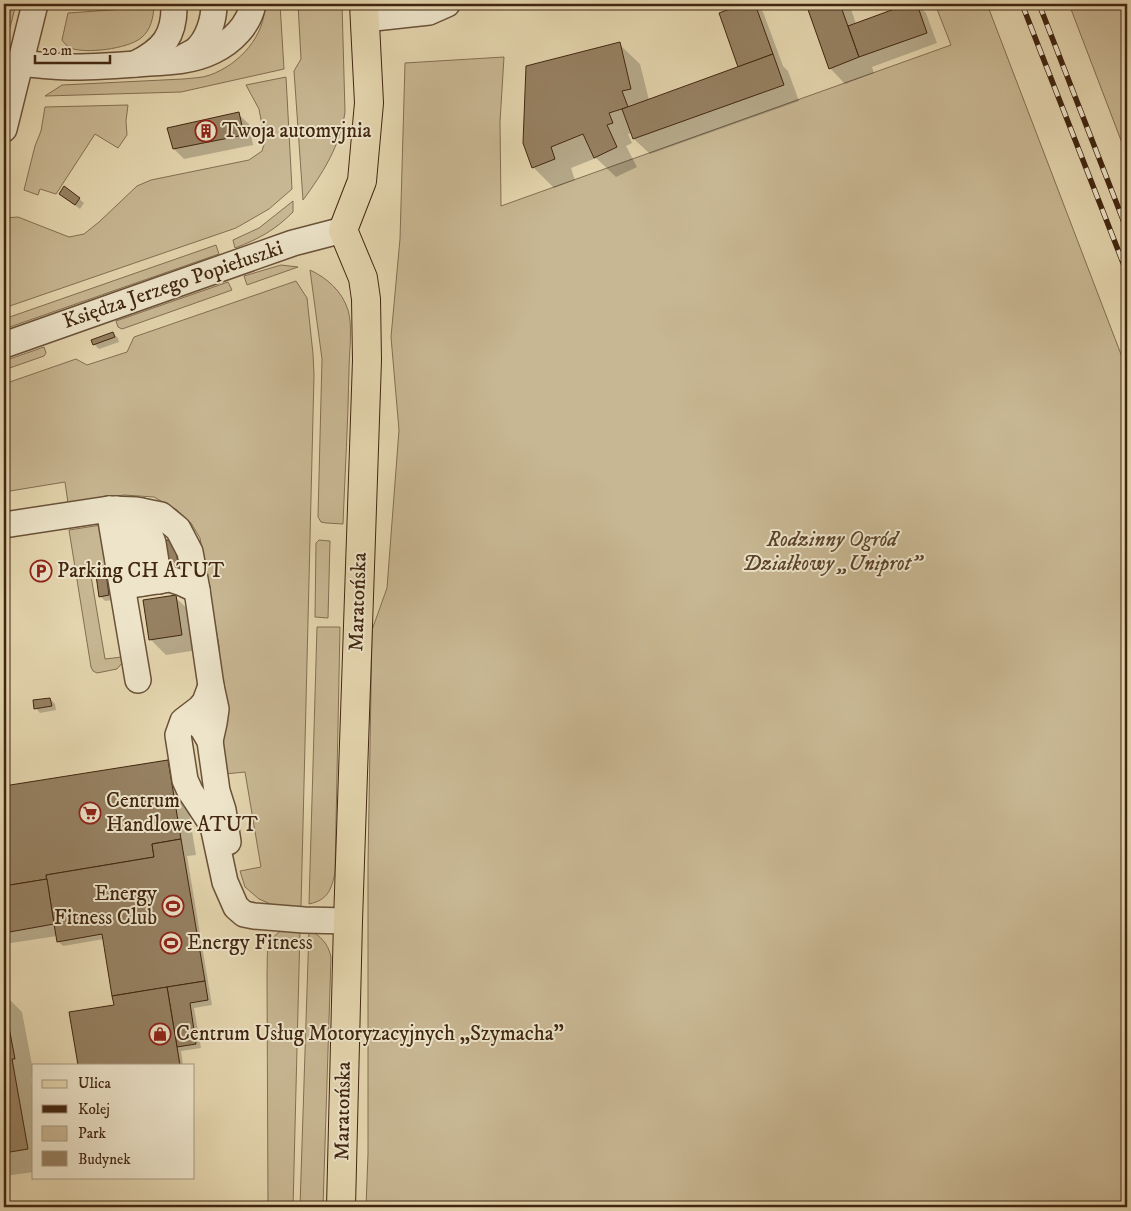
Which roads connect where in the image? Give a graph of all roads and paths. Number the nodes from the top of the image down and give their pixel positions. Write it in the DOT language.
graph roads {
  1 [pos="35,4"];
  2 [pos="174,4"];
  3 [pos="214,4"];
  4 [pos="253,4"];
  5 [pos="447,4"];
  6 [pos="364,12"];
  7 [pos="175,61"];
  8 [pos="20,63"];
  9 [pos="135,64"];
  10 [pos="4,130"];
  11 [pos="343,230"];
  12 [pos="4,345"];
  13 [pos="122,510"];
  14 [pos="4,524"];
  15 [pos="141,583"];
  16 [pos="197,590"];
  17 [pos="138,680"];
  18 [pos="211,686"];
  19 [pos="183,721"];
  20 [pos="210,740"];
  21 [pos="236,907"];
  22 [pos="348,921"];
  23 [pos="341,1207"];
  1 -- 8 [label="street"];
  2 -- 9 [label="street"];
  3 -- 7 [label="street"];
  4 -- 7 [label="street"];
  5 -- 6 [label="street"];
  6 -- 11 [label="main road"];
  7 -- 9 [label="street"];
  8 -- 9 [label="street"];
  8 -- 10 [label="street"];
  11 -- 12 [label="street, Księdza Jerzego Popiełuszki"];
  11 -- 22 [label="main road, Maratońska"];
  13 -- 14 [label="street"];
  13 -- 15 [label="street"];
  13 -- 15 [label="street"];
  13 -- 16 [label="street"];
  15 -- 16 [label="street"];
  15 -- 17 [label="street"];
  16 -- 18 [label="street"];
  18 -- 19 [label="street"];
  18 -- 20 [label="street"];
  19 -- 20 [label="street"];
  19 -- 21 [label="street"];
  20 -- 21 [label="street"];
  21 -- 22 [label="street"];
  22 -- 23 [label="main road, Maratońska"];
}
